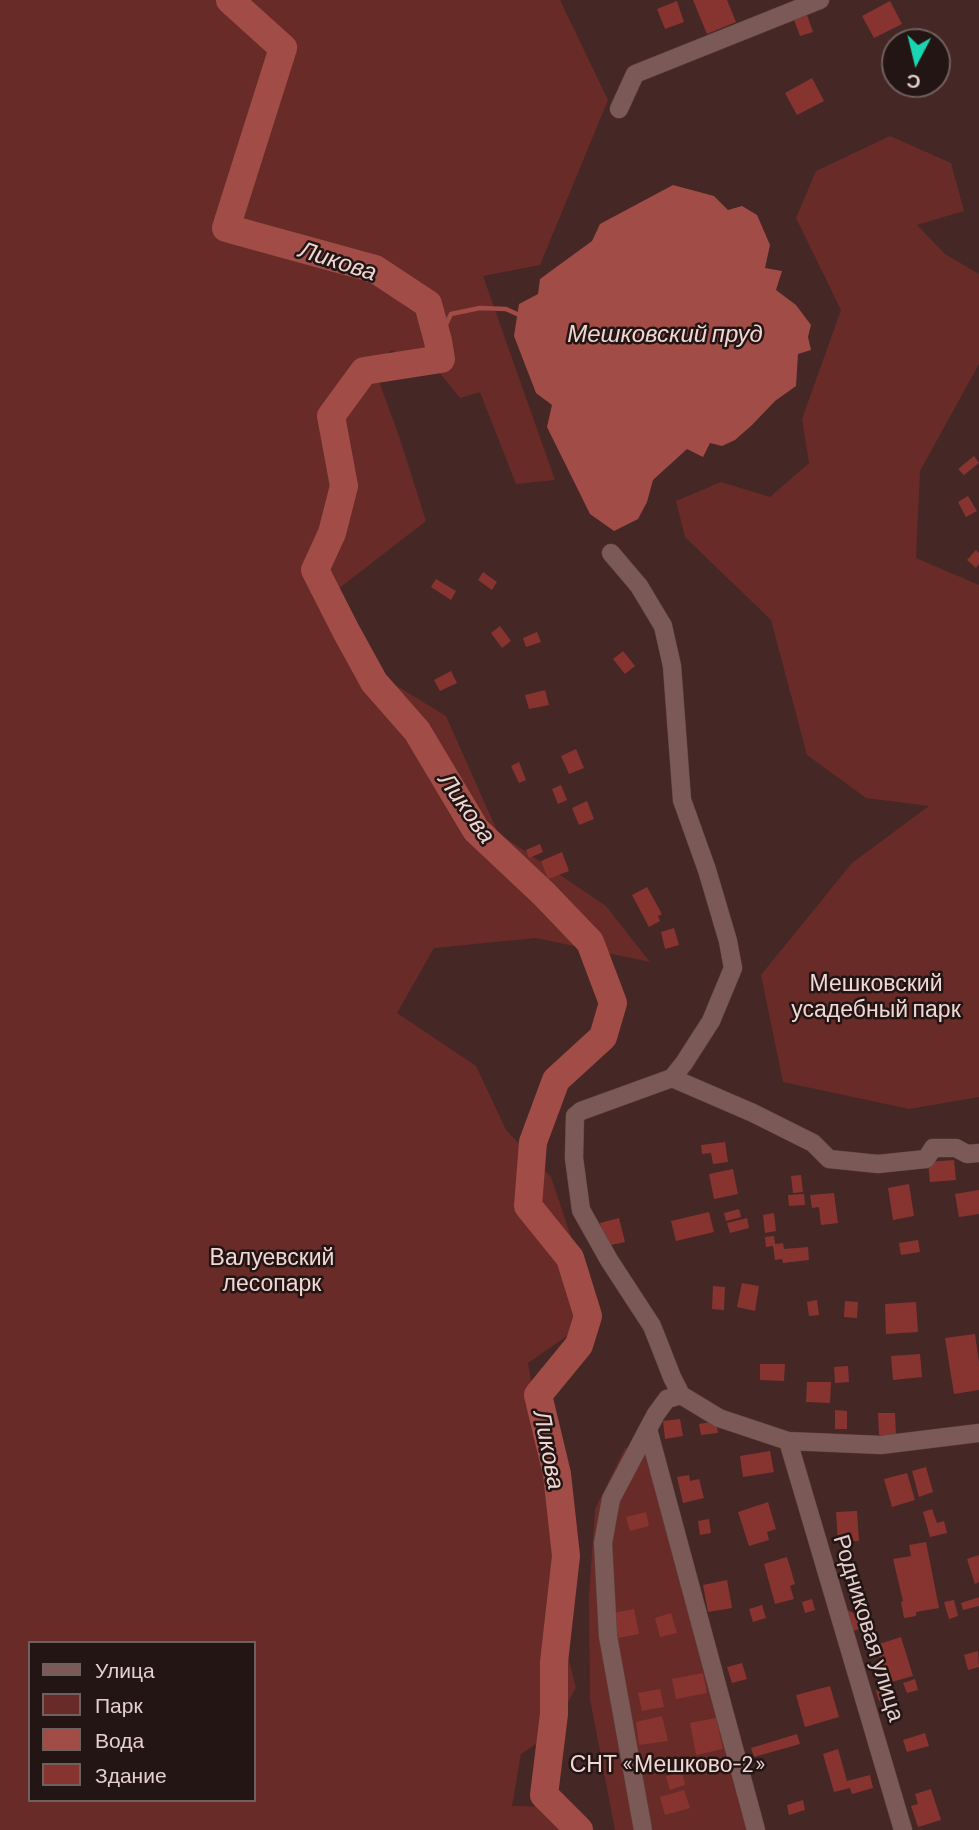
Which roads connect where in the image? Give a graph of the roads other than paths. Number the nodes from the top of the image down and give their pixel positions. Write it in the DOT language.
graph roads {
  1 [pos="820,0"];
  2 [pos="619,108"];
  3 [pos="611,553"];
  4 [pos="672,1078"];
  5 [pos="979,1153"];
  6 [pos="681,1395"];
  7 [pos="649,1429"];
  8 [pos="979,1433"];
  9 [pos="788,1441"];
  10 [pos="643,1830"];
  11 [pos="756,1830"];
  12 [pos="903,1830"];
  1 -- 2 [label="street"];
  3 -- 4 [label="street"];
  4 -- 5 [label="street"];
  4 -- 6 [label="street"];
  6 -- 7 [label="street"];
  6 -- 9 [label="street"];
  7 -- 10 [label="street"];
  7 -- 11 [label="street"];
  8 -- 9 [label="street"];
  9 -- 12 [label="street, Родниковая улица"];
}
